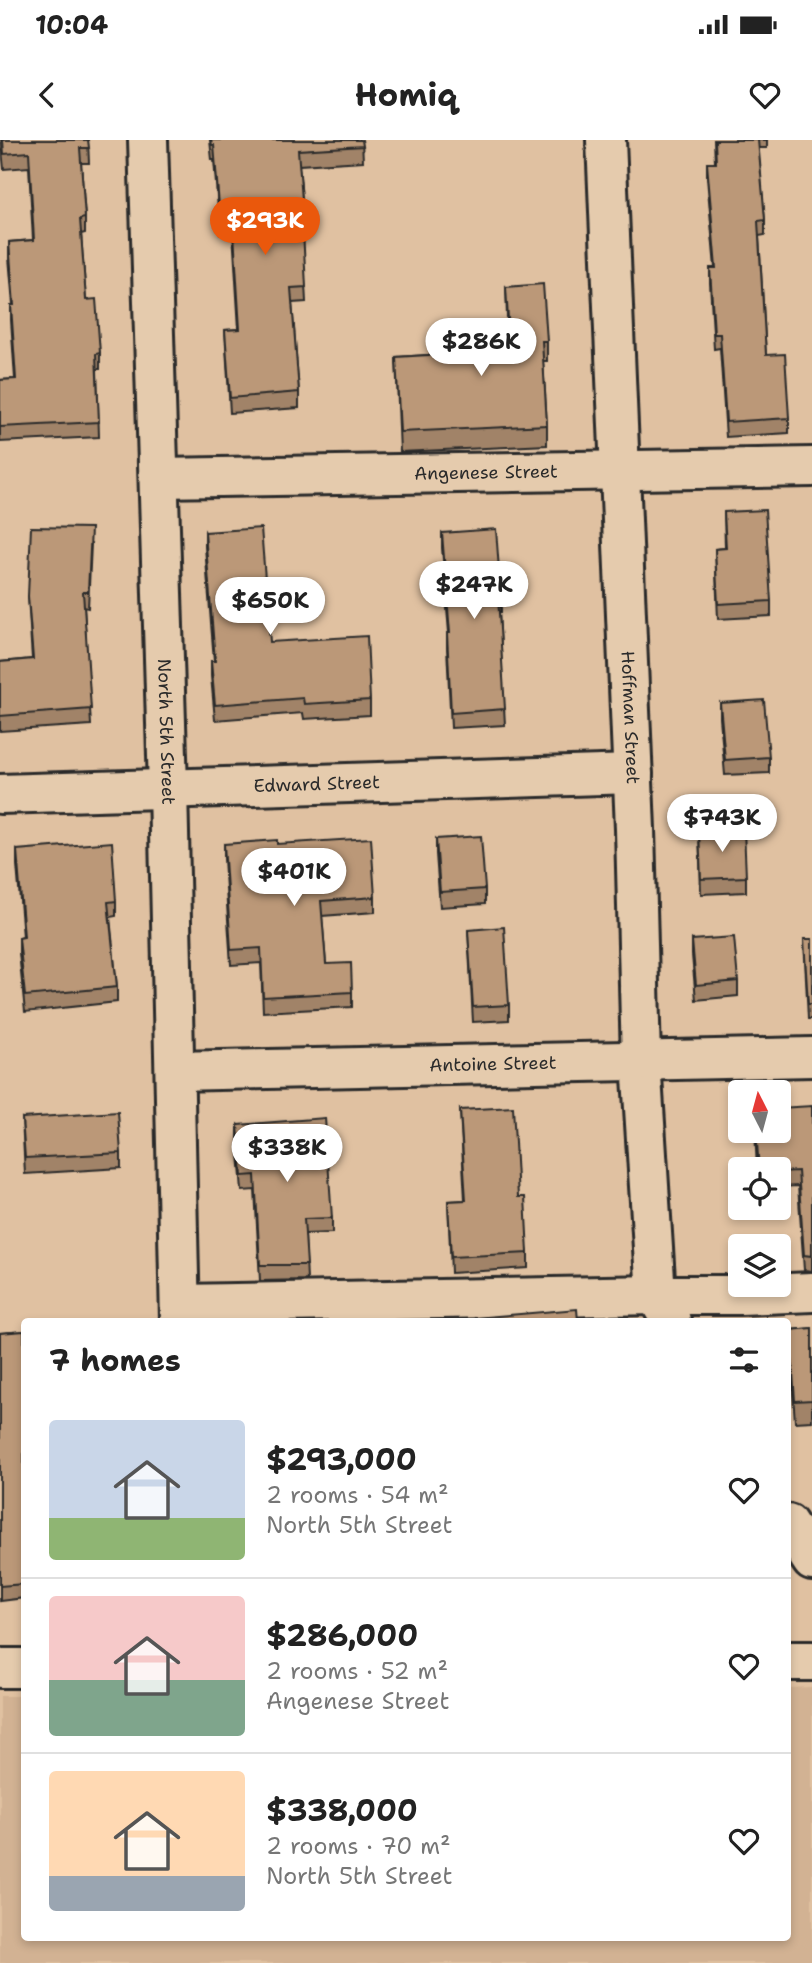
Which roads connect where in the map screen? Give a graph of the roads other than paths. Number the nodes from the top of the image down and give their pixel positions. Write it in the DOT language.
graph roads {
  1 [pos="148,140"];
  2 [pos="606,140"];
  3 [pos="812,467"];
  4 [pos="621,471"];
  5 [pos="160,478"];
  6 [pos="633,774"];
  7 [pos="168,788"];
  8 [pos="0,794"];
  9 [pos="812,1058"];
  10 [pos="641,1061"];
  11 [pos="175,1072"];
  12 [pos="812,1292"];
  13 [pos="411,1310"];
  14 [pos="657,1312"];
  15 [pos="180,1313"];
  16 [pos="791,1529"];
  17 [pos="812,1561"];
  18 [pos="791,1661"];
  19 [pos="812,1661"];
  20 [pos="0,1668"];
  21 [pos="21,1668"];
  1 -- 5 [label="street, North 5th Street"];
  2 -- 4 [label="street, Hoffman Street"];
  3 -- 4 [label="street, Angenese Street"];
  4 -- 5 [label="street, Angenese Street"];
  4 -- 6 [label="street, Hoffman Street"];
  5 -- 7 [label="street, North 5th Street"];
  6 -- 7 [label="street, Edward Street"];
  6 -- 10 [label="street, Hoffman Street"];
  7 -- 8 [label="street, Edward Street"];
  7 -- 11 [label="street, North 5th Street"];
  9 -- 10 [label="street, Antoine Street"];
  10 -- 11 [label="street, Antoine Street"];
  10 -- 14 [label="street, Hoffman Street"];
  11 -- 15 [label="street, North 5th Street"];
  12 -- 14 [label="street"];
  13 -- 14 [label="street"];
  13 -- 15 [label="street"];
  16 -- 17 [label="street"];
  18 -- 19 [label="street"];
  20 -- 21 [label="street"];
}
